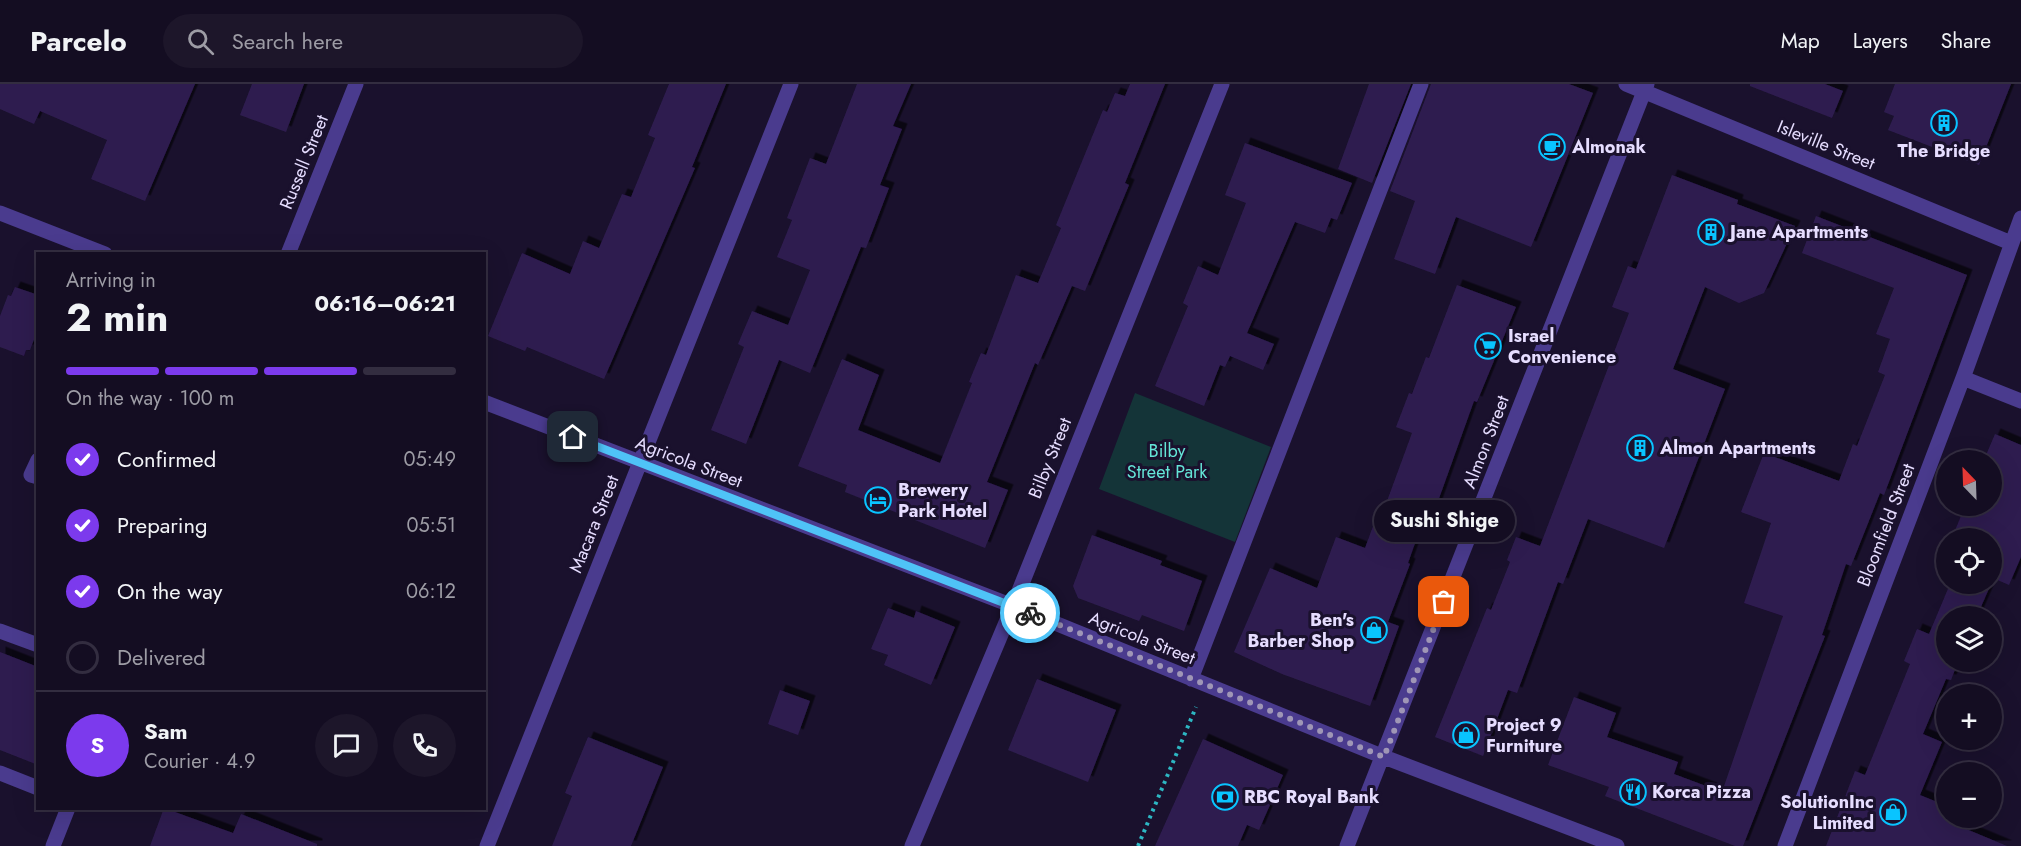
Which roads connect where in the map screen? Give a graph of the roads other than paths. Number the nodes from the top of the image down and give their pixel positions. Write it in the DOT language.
graph roads {
  1 [pos="356,84"];
  2 [pos="791,84"];
  3 [pos="1222,84"];
  4 [pos="1421,84"];
  5 [pos="1626,84"];
  6 [pos="1646,88"];
  7 [pos="0,213"];
  8 [pos="2021,218"];
  9 [pos="2011,243"];
  10 [pos="100,252"];
  11 [pos="289,252"];
  12 [pos="1964,378"];
  13 [pos="2021,400"];
  14 [pos="486,403"];
  15 [pos="639,464"];
  16 [pos="1013,606"];
  17 [pos="0,631"];
  18 [pos="36,644"];
  19 [pos="1198,682"];
  20 [pos="1384,757"];
  21 [pos="0,773"];
  22 [pos="36,787"];
  23 [pos="67,810"];
  24 [pos="53,846"];
  25 [pos="487,846"];
  26 [pos="912,846"];
  27 [pos="1347,846"];
  28 [pos="1617,846"];
  29 [pos="1785,846"];
  1 -- 11 [label="street, Russell Street"];
  2 -- 15 [label="street, Macara Street"];
  3 -- 16 [label="street, Bilby Street"];
  4 -- 19 [label="street"];
  5 -- 6 [label="street, Isleville Street"];
  6 -- 9 [label="street, Isleville Street"];
  6 -- 20 [label="street, Almon Street"];
  7 -- 10 [label="street"];
  8 -- 9 [label="street, Bloomfield Street"];
  9 -- 12 [label="street, Bloomfield Street"];
  12 -- 13 [label="street"];
  12 -- 29 [label="street, Bloomfield Street"];
  14 -- 15 [label="street, Agricola Street"];
  15 -- 16 [label="street, Agricola Street"];
  15 -- 25 [label="street, Macara Street"];
  16 -- 19 [label="street, Agricola Street"];
  16 -- 26 [label="street, Bilby Street"];
  17 -- 18 [label="street"];
  19 -- 20 [label="street, Agricola Street"];
  20 -- 27 [label="street, Almon Street"];
  20 -- 28 [label="street, Agricola Street"];
  21 -- 22 [label="street"];
  23 -- 24 [label="street"];
}
